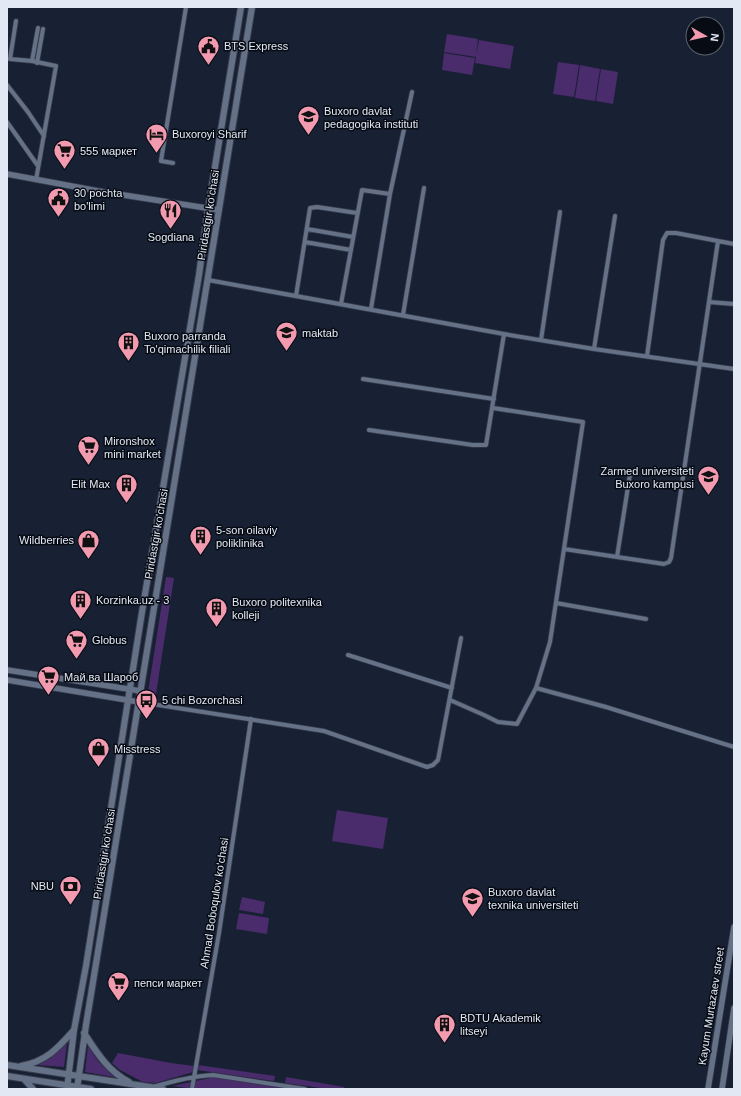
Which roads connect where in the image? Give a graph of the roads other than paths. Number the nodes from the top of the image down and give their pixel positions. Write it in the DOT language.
graph roads {
  1 [pos="186,7"];
  2 [pos="241,7"];
  3 [pos="252,7"];
  4 [pos="16,21"];
  5 [pos="9,52"];
  6 [pos="32,61"];
  7 [pos="37,62"];
  8 [pos="7,85"];
  9 [pos="412,92"];
  10 [pos="7,122"];
  11 [pos="44,136"];
  12 [pos="173,163"];
  13 [pos="38,166"];
  14 [pos="7,174"];
  15 [pos="36,180"];
  16 [pos="424,188"];
  17 [pos="390,194"];
  18 [pos="208,208"];
  19 [pos="219,210"];
  20 [pos="560,212"];
  21 [pos="357,213"];
  22 [pos="615,216"];
  23 [pos="307,230"];
  24 [pos="353,237"];
  25 [pos="718,241"];
  26 [pos="305,242"];
  27 [pos="734,244"];
  28 [pos="351,250"];
  29 [pos="208,280"];
  30 [pos="296,296"];
  31 [pos="709,302"];
  32 [pos="341,304"];
  33 [pos="734,304"];
  34 [pos="371,309"];
  35 [pos="403,315"];
  36 [pos="504,334"];
  37 [pos="541,340"];
  38 [pos="594,349"];
  39 [pos="647,356"];
  40 [pos="699,364"];
  41 [pos="734,369"];
  42 [pos="363,379"];
  43 [pos="494,399"];
  44 [pos="493,408"];
  45 [pos="369,430"];
  46 [pos="630,474"];
  47 [pos="564,549"];
  48 [pos="617,557"];
  49 [pos="556,604"];
  50 [pos="646,619"];
  51 [pos="461,638"];
  52 [pos="348,654"];
  53 [pos="7,670"];
  54 [pos="7,680"];
  55 [pos="452,688"];
  56 [pos="536,688"];
  57 [pos="130,690"];
  58 [pos="141,691"];
  59 [pos="450,700"];
  60 [pos="128,701"];
  61 [pos="139,702"];
  62 [pos="251,719"];
  63 [pos="734,747"];
  64 [pos="734,927"];
  65 [pos="734,1008"];
  66 [pos="74,1030"];
  67 [pos="84,1033"];
  68 [pos="7,1066"];
  69 [pos="17,1067"];
  70 [pos="68,1075"];
  71 [pos="7,1076"];
  72 [pos="79,1076"];
  73 [pos="194,1077"];
  74 [pos="24,1079"];
  75 [pos="134,1084"];
  76 [pos="67,1087"];
  77 [pos="152,1087"];
  78 [pos="77,1088"];
  79 [pos="33,1089"];
  80 [pos="91,1089"];
  81 [pos="163,1089"];
  82 [pos="192,1089"];
  83 [pos="305,1089"];
  84 [pos="708,1089"];
  85 [pos="722,1089"];
  1 -- 12 [label="street"];
  2 -- 18 [label="main road, Piridastgir ko'chasi"];
  3 -- 19 [label="main road, Piridastgir ko'chasi"];
  4 -- 5 [label="street"];
  5 -- 6 [label="street"];
  6 -- 7 [label="street"];
  6 -- 7 [label="street"];
  7 -- 11 [label="street"];
  8 -- 11 [label="street"];
  9 -- 17 [label="street"];
  10 -- 13 [label="street"];
  11 -- 13 [label="street"];
  13 -- 15 [label="street"];
  14 -- 15 [label="street"];
  15 -- 18 [label="street"];
  16 -- 35 [label="street"];
  17 -- 21 [label="street"];
  17 -- 34 [label="street"];
  18 -- 19 [label="street"];
  18 -- 57 [label="main road, Piridastgir ko'chasi"];
  19 -- 29 [label="main road, Piridastgir ko'chasi"];
  20 -- 37 [label="street"];
  21 -- 23 [label="street"];
  21 -- 24 [label="street"];
  22 -- 38 [label="street"];
  23 -- 24 [label="street"];
  23 -- 26 [label="street"];
  24 -- 28 [label="street"];
  25 -- 27 [label="street"];
  25 -- 31 [label="street"];
  25 -- 39 [label="street"];
  26 -- 28 [label="street"];
  26 -- 30 [label="street"];
  28 -- 32 [label="street"];
  29 -- 30 [label="street"];
  29 -- 58 [label="main road, Piridastgir ko'chasi"];
  30 -- 32 [label="street"];
  31 -- 33 [label="street"];
  31 -- 40 [label="street"];
  32 -- 34 [label="street"];
  34 -- 35 [label="street"];
  35 -- 36 [label="street"];
  36 -- 37 [label="street"];
  36 -- 43 [label="street"];
  37 -- 38 [label="street"];
  38 -- 39 [label="street"];
  39 -- 40 [label="street"];
  40 -- 41 [label="street"];
  40 -- 48 [label="street"];
  42 -- 43 [label="street"];
  43 -- 44 [label="street"];
  44 -- 45 [label="street"];
  44 -- 47 [label="street"];
  46 -- 48 [label="street"];
  47 -- 48 [label="street"];
  47 -- 49 [label="street"];
  49 -- 50 [label="street"];
  49 -- 56 [label="street"];
  51 -- 55 [label="street"];
  52 -- 55 [label="street"];
  53 -- 57 [label="street"];
  54 -- 60 [label="street"];
  55 -- 59 [label="street"];
  56 -- 59 [label="street"];
  56 -- 63 [label="street"];
  57 -- 58 [label="street"];
  57 -- 60 [label="main road, Piridastgir ko'chasi"];
  58 -- 61 [label="main road, Piridastgir ko'chasi"];
  59 -- 62 [label="street"];
  60 -- 61 [label="street"];
  60 -- 66 [label="main road, Piridastgir ko'chasi"];
  61 -- 62 [label="street"];
  61 -- 67 [label="main road, Piridastgir ko'chasi"];
  62 -- 73 [label="street, Ahmad Boboqulov ko'chasi"];
  64 -- 84 [label="street, Kayum Murtazaev street"];
  65 -- 85 [label="street, Kayum Murtazaev street"];
  66 -- 69 [label="main road"];
  66 -- 70 [label="main road, Piridastgir ko'chasi"];
  67 -- 72 [label="main road, Piridastgir ko'chasi"];
  67 -- 75 [label="main road"];
  68 -- 69 [label="main road"];
  69 -- 70 [label="main road"];
  70 -- 72 [label="main road"];
  70 -- 76 [label="main road, Piridastgir ko'chasi"];
  71 -- 74 [label="main road"];
  72 -- 75 [label="main road"];
  72 -- 78 [label="main road, Piridastgir ko'chasi"];
  73 -- 77 [label="street"];
  73 -- 82 [label="street, Ahmad Boboqulov ko'chasi"];
  73 -- 83 [label="street"];
  74 -- 76 [label="main road"];
  74 -- 79 [label="main road"];
  75 -- 77 [label="main road"];
  76 -- 78 [label="main road"];
  77 -- 81 [label="main road"];
  78 -- 80 [label="main road"];
}
